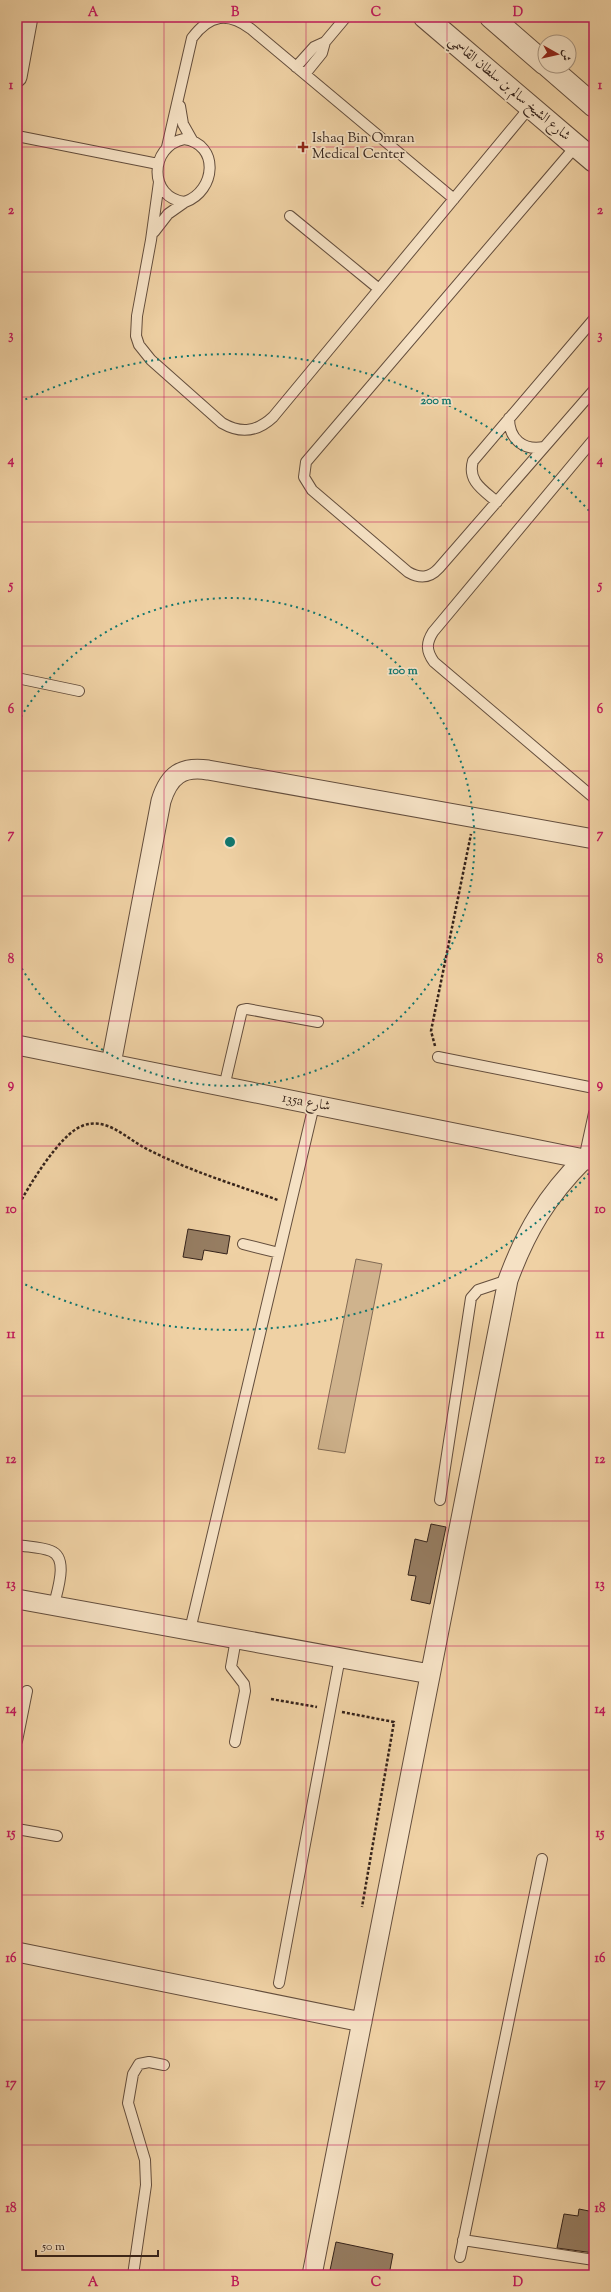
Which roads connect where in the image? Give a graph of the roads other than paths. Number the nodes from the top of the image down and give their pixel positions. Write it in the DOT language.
graph roads {
  1 [pos="28,17"];
  2 [pos="346,17"];
  3 [pos="425,17"];
  4 [pos="491,17"];
  5 [pos="325,42"];
  6 [pos="537,57"];
  7 [pos="296,67"];
  8 [pos="305,74"];
  9 [pos="557,74"];
  10 [pos="17,77"];
  11 [pos="180,98"];
  12 [pos="594,106"];
  13 [pos="530,107"];
  14 [pos="17,136"];
  15 [pos="192,140"];
  16 [pos="168,146"];
  17 [pos="576,146"];
  18 [pos="594,161"];
  19 [pos="158,164"];
  20 [pos="159,182"];
  21 [pos="454,199"];
  22 [pos="185,202"];
  23 [pos="290,216"];
  24 [pos="151,240"];
  25 [pos="379,289"];
  26 [pos="593,321"];
  27 [pos="594,390"];
  28 [pos="509,418"];
  29 [pos="594,439"];
  30 [pos="544,447"];
  31 [pos="497,502"];
  32 [pos="17,678"];
  33 [pos="79,691"];
  34 [pos="594,798"];
  35 [pos="594,839"];
  36 [pos="318,1022"];
  37 [pos="17,1045"];
  38 [pos="438,1057"];
  39 [pos="111,1064"];
  40 [pos="224,1087"];
  41 [pos="594,1088"];
  42 [pos="314,1105"];
  43 [pos="594,1113"];
  44 [pos="589,1160"];
  45 [pos="243,1244"];
  46 [pos="279,1253"];
  47 [pos="508,1280"];
  48 [pos="440,1500"];
  49 [pos="17,1545"];
  50 [pos="17,1598"];
  51 [pos="54,1605"];
  52 [pos="190,1630"];
  53 [pos="236,1639"];
  54 [pos="340,1657"];
  55 [pos="430,1674"];
  56 [pos="27,1691"];
  57 [pos="17,1741"];
  58 [pos="235,1742"];
  59 [pos="17,1829"];
  60 [pos="57,1836"];
  61 [pos="542,1859"];
  62 [pos="17,1952"];
  63 [pos="279,1983"];
  64 [pos="362,2022"];
  65 [pos="164,2064"];
  66 [pos="464,2240"];
  67 [pos="460,2257"];
  68 [pos="594,2260"];
  69 [pos="133,2275"];
  70 [pos="312,2275"];
  1 -- 10 [label="street"];
  2 -- 5 [label="lane"];
  3 -- 13 [label="street, شارع الشيخ سالم بن سلطان القاسمي"];
  4 -- 6 [label="street"];
  5 -- 7 [label="lane"];
  5 -- 8 [label="lane"];
  7 -- 8 [label="lane"];
  7 -- 11 [label="lane"];
  8 -- 21 [label="lane"];
  9 -- 12 [label="street"];
  11 -- 15 [label="lane"];
  11 -- 16 [label="lane"];
  13 -- 17 [label="street, شارع الشيخ سالم بن سلطان القاسمي"];
  13 -- 21 [label="lane"];
  14 -- 19 [label="lane"];
  15 -- 16 [label="lane"];
  15 -- 22 [label="lane"];
  16 -- 19 [label="lane"];
  17 -- 18 [label="street, شارع الشيخ سالم بن سلطان القاسمي"];
  17 -- 31 [label="lane"];
  19 -- 20 [label="lane"];
  20 -- 22 [label="lane"];
  20 -- 24 [label="lane"];
  21 -- 25 [label="lane"];
  22 -- 24 [label="lane"];
  23 -- 25 [label="lane"];
  24 -- 25 [label="lane"];
  26 -- 28 [label="lane"];
  27 -- 30 [label="lane"];
  28 -- 30 [label="lane"];
  28 -- 31 [label="lane"];
  29 -- 34 [label="lane"];
  30 -- 31 [label="lane"];
  32 -- 33 [label="lane"];
  35 -- 39 [label="street"];
  36 -- 40 [label="lane"];
  37 -- 39 [label="street, 135a شارع"];
  38 -- 41 [label="lane"];
  39 -- 40 [label="street, 135a شارع"];
  40 -- 42 [label="street, 135a شارع"];
  42 -- 44 [label="street, 135a شارع"];
  42 -- 46 [label="lane"];
  43 -- 44 [label="lane"];
  44 -- 47 [label="street"];
  45 -- 46 [label="lane"];
  46 -- 52 [label="lane"];
  47 -- 48 [label="lane"];
  47 -- 55 [label="street"];
  49 -- 51 [label="lane"];
  50 -- 51 [label="street"];
  51 -- 52 [label="street"];
  52 -- 53 [label="street"];
  53 -- 54 [label="street"];
  53 -- 58 [label="lane"];
  54 -- 55 [label="street"];
  54 -- 63 [label="lane"];
  55 -- 64 [label="street"];
  56 -- 57 [label="lane"];
  59 -- 60 [label="lane"];
  61 -- 66 [label="lane"];
  62 -- 64 [label="street"];
  64 -- 70 [label="street"];
  65 -- 69 [label="lane"];
  66 -- 67 [label="lane"];
  66 -- 68 [label="lane"];
}
